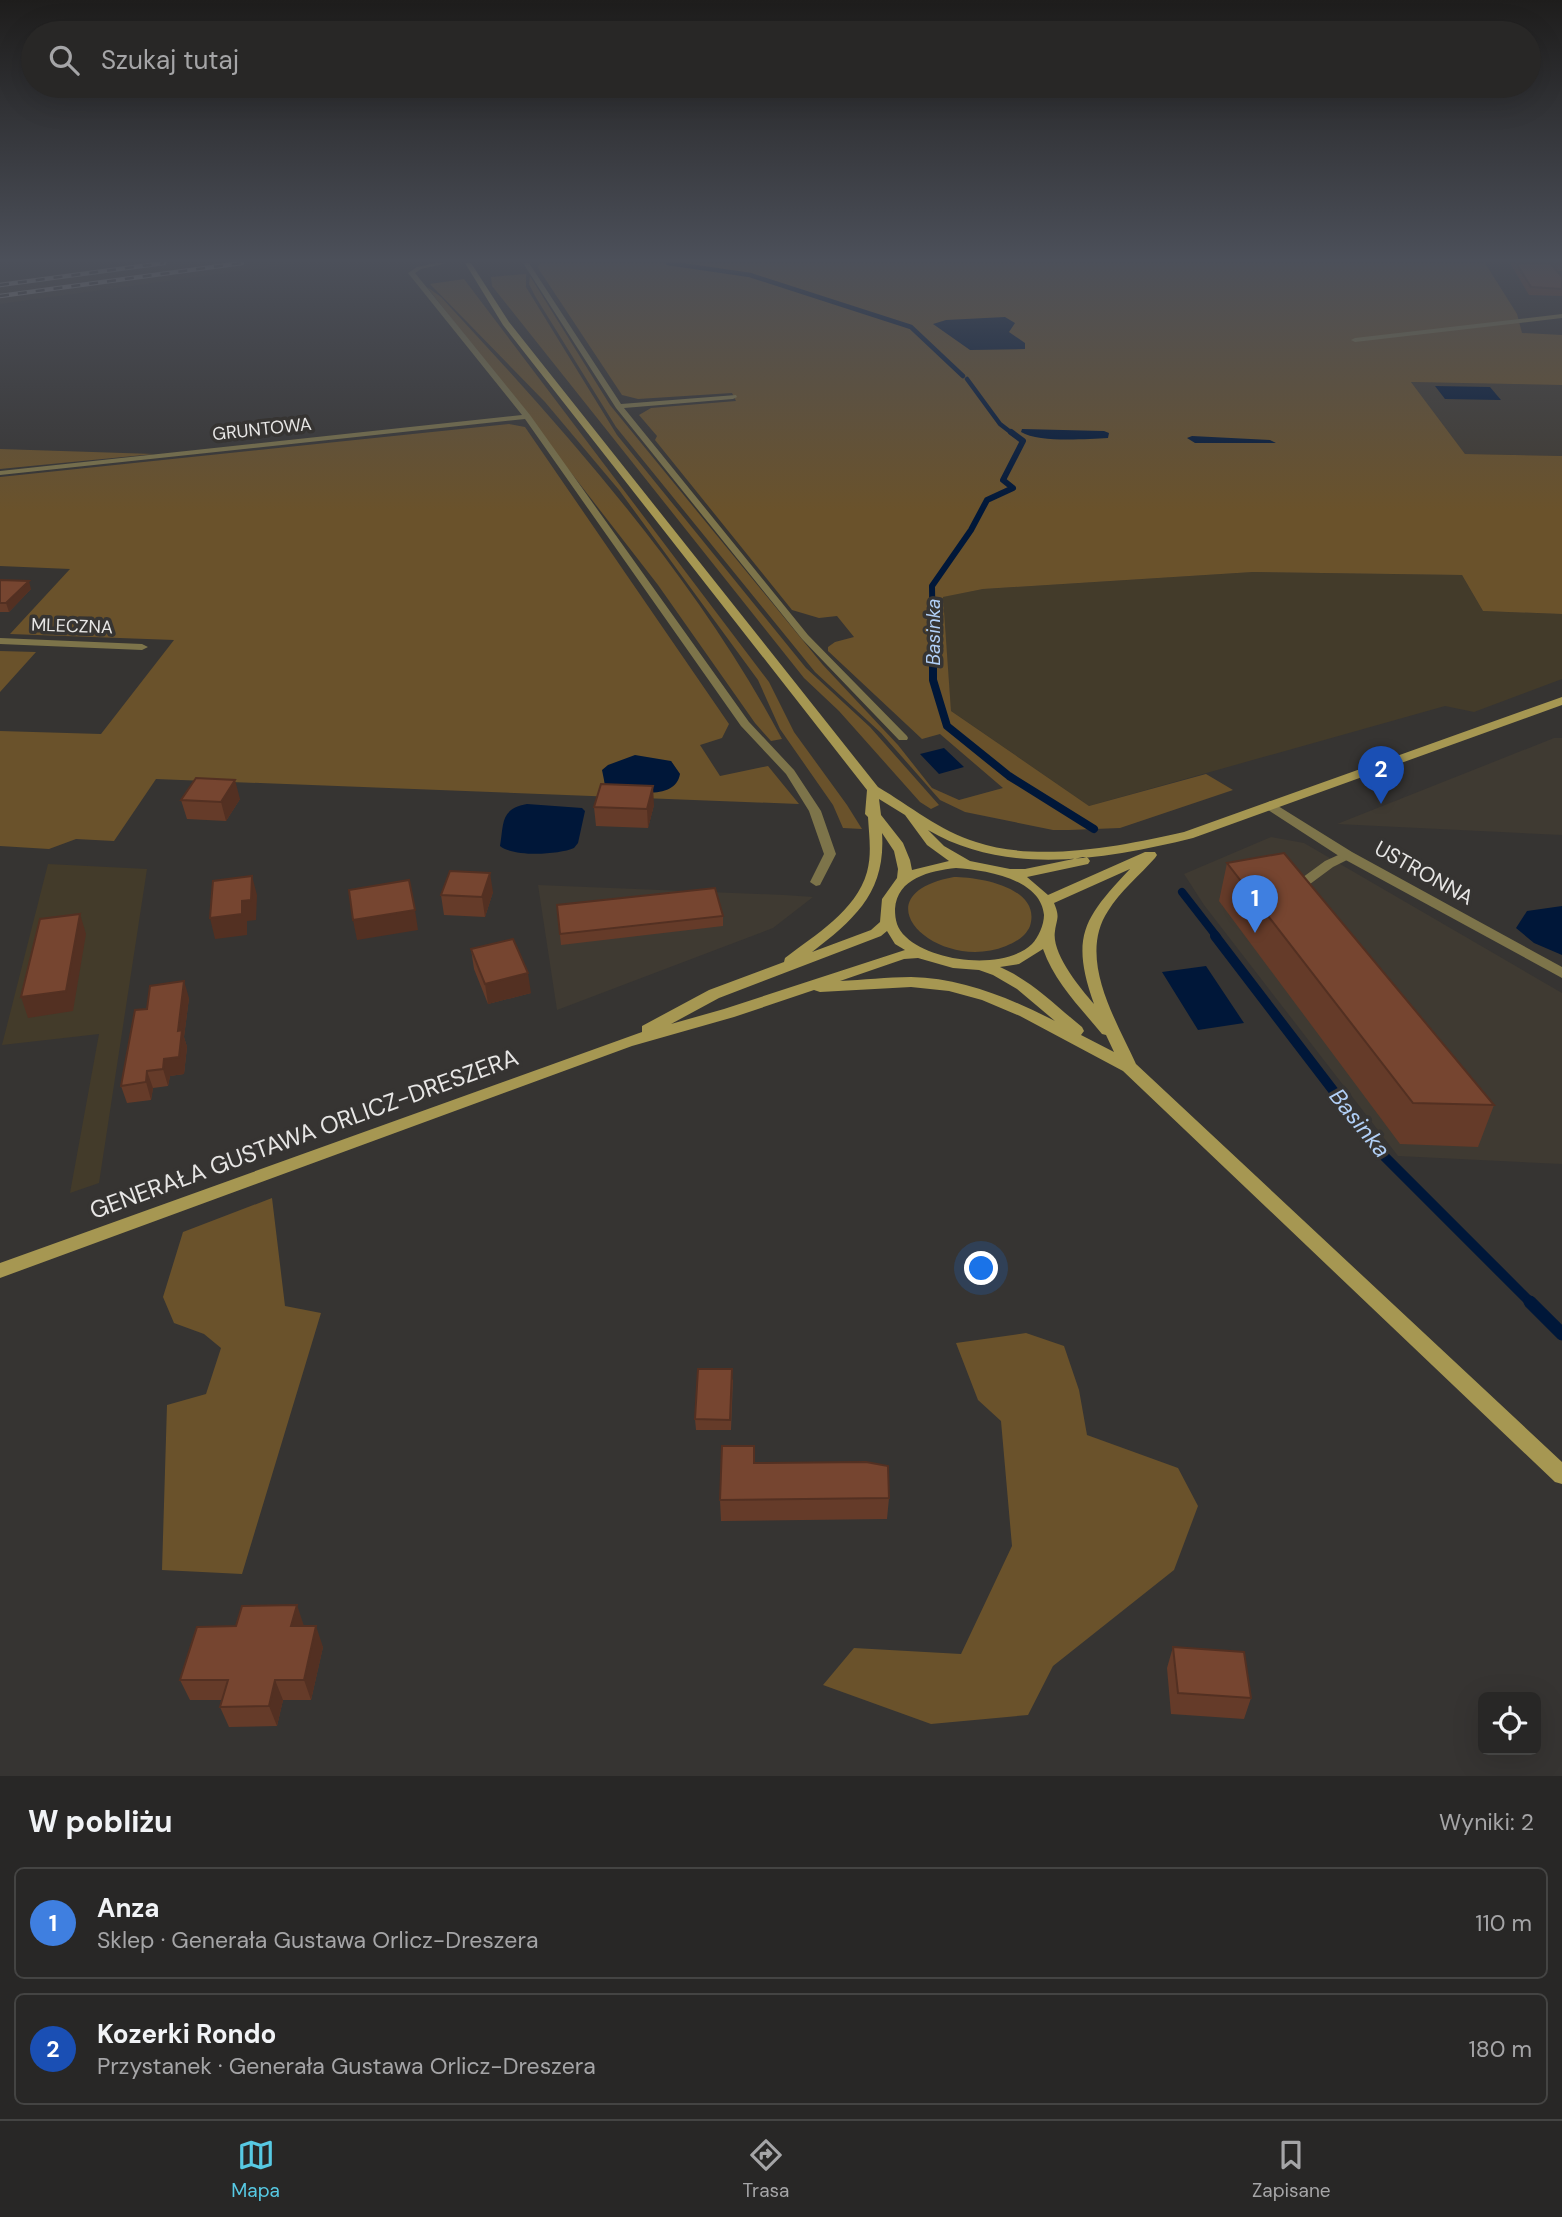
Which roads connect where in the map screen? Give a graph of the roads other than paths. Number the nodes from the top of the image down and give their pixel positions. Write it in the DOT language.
graph roads {
  1 [pos="469,346"];
  2 [pos="524,346"];
  3 [pos="580,346"];
  4 [pos="733,397"];
  5 [pos="619,407"];
  6 [pos="527,417"];
  7 [pos="0,473"];
  8 [pos="0,641"];
  9 [pos="142,647"];
  10 [pos="1562,701"];
  11 [pos="903,738"];
  12 [pos="873,790"];
  13 [pos="1270,805"];
  14 [pos="907,808"];
  15 [pos="872,814"];
  16 [pos="1144,850"];
  17 [pos="1347,855"];
  18 [pos="976,865"];
  19 [pos="1009,873"];
  20 [pos="904,879"];
  21 [pos="816,882"];
  22 [pos="1047,902"];
  23 [pos="1307,907"];
  24 [pos="888,923"];
  25 [pos="1048,934"];
  26 [pos="918,953"];
  27 [pos="979,966"];
  28 [pos="781,968"];
  29 [pos="1562,972"];
  30 [pos="797,989"];
  31 [pos="626,1042"];
  32 [pos="1118,1042"];
  33 [pos="1096,1048"];
  34 [pos="1129,1067"];
  35 [pos="0,1270"];
  36 [pos="1562,1475"];
  1 -- 6 [label="lane"];
  2 -- 12 [label="main road"];
  3 -- 5 [label="lane"];
  4 -- 5 [label="lane"];
  5 -- 11 [label="lane"];
  6 -- 7 [label="lane, GRUNTOWA"];
  6 -- 21 [label="lane"];
  8 -- 9 [label="street, MLECZNA"];
  10 -- 13 [label="main road"];
  12 -- 14 [label="main road"];
  12 -- 15 [label="main road"];
  13 -- 16 [label="main road"];
  13 -- 17 [label="street, USTRONNA"];
  14 -- 16 [label="main road"];
  14 -- 18 [label="main road"];
  15 -- 20 [label="main road"];
  15 -- 28 [label="main road"];
  16 -- 19 [label="main road"];
  16 -- 22 [label="main road"];
  16 -- 32 [label="main road"];
  17 -- 23 [label="lane"];
  17 -- 29 [label="street, USTRONNA"];
  18 -- 19 [label="main road"];
  18 -- 20 [label="main road"];
  19 -- 22 [label="main road"];
  20 -- 24 [label="main road"];
  22 -- 25 [label="main road"];
  24 -- 26 [label="main road"];
  24 -- 28 [label="main road, GENERAŁA GUSTAWA ORLICZ-DRESZERA"];
  25 -- 27 [label="main road"];
  25 -- 32 [label="main road"];
  26 -- 27 [label="main road"];
  26 -- 30 [label="main road, GENERAŁA GUSTAWA ORLICZ-DRESZERA"];
  27 -- 33 [label="main road"];
  28 -- 31 [label="main road, GENERAŁA GUSTAWA ORLICZ-DRESZERA"];
  30 -- 31 [label="main road, GENERAŁA GUSTAWA ORLICZ-DRESZERA"];
  30 -- 33 [label="main road"];
  31 -- 35 [label="main road, GENERAŁA GUSTAWA ORLICZ-DRESZERA"];
  32 -- 34 [label="main road"];
  33 -- 34 [label="main road"];
  34 -- 36 [label="main road"];
}
